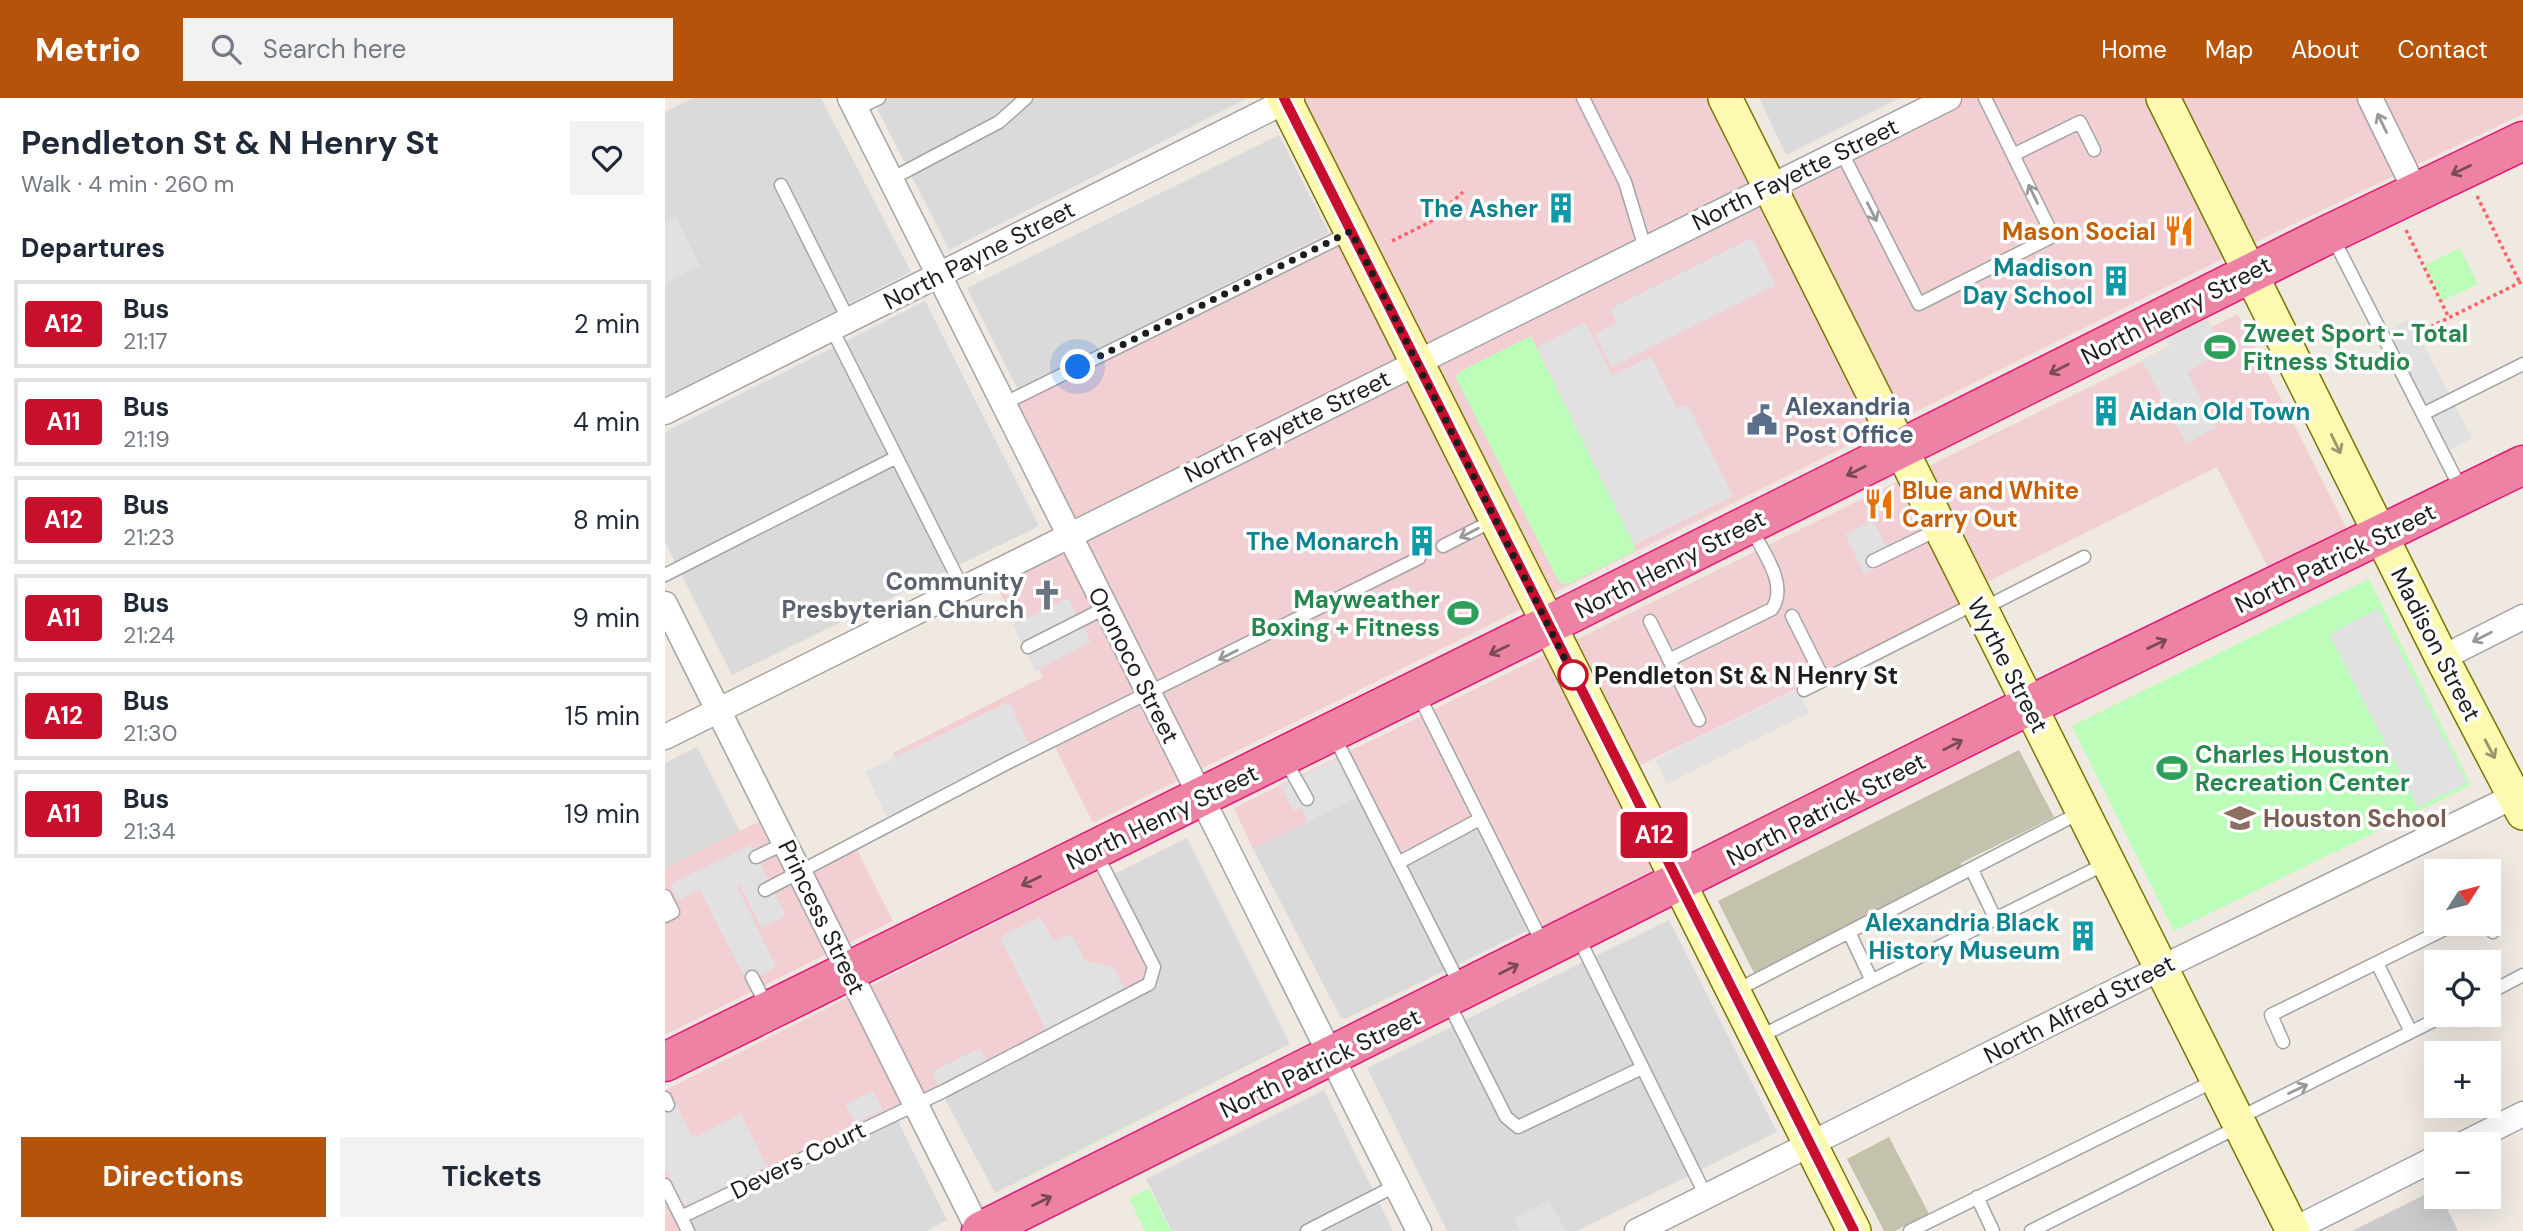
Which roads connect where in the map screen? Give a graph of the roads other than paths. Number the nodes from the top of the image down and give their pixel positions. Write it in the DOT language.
graph roads {
  1 [pos="879,98"];
  2 [pos="1026,98"];
  3 [pos="1583,98"];
  4 [pos="1949,98"];
  5 [pos="1985,98"];
  6 [pos="2163,98"];
  7 [pos="2369,98"];
  8 [pos="1287,99"];
  9 [pos="1732,101"];
  10 [pos="853,104"];
  11 [pos="2522,144"];
  12 [pos="2094,149"];
  13 [pos="1841,151"];
  14 [pos="2013,155"];
  15 [pos="891,179"];
  16 [pos="781,184"];
  17 [pos="1769,186"];
  18 [pos="2404,197"];
  19 [pos="1351,231"];
  20 [pos="2331,233"];
  21 [pos="1645,248"];
  22 [pos="2251,273"];
  23 [pos="939,275"];
  24 [pos="840,325"];
  25 [pos="1417,362"];
  26 [pos="2523,364"];
  27 [pos="1003,404"];
  28 [pos="665,412"];
  29 [pos="2423,414"];
  30 [pos="1901,449"];
  31 [pos="895,458"];
  32 [pos="2523,465"];
  33 [pos="2463,494"];
  34 [pos="1495,519"];
  35 [pos="1749,524"];
  36 [pos="1940,528"];
  37 [pos="1068,534"];
  38 [pos="2381,536"];
  39 [pos="1443,546"];
  40 [pos="2084,557"];
  41 [pos="1419,558"];
  42 [pos="1873,561"];
  43 [pos="665,575"];
  44 [pos="961,587"];
  45 [pos="665,604"];
  46 [pos="1978,607"];
  47 [pos="1105,608"];
  48 [pos="1792,616"];
  49 [pos="2523,617"];
  50 [pos="1650,621"];
  51 [pos="1548,625"];
  52 [pos="1028,647"];
  53 [pos="2442,658"];
  54 [pos="1669,660"];
  55 [pos="1824,680"];
  56 [pos="1804,690"];
  57 [pos="1416,691"];
  58 [pos="1149,695"];
  59 [pos="2028,706"];
  60 [pos="719,710"];
  61 [pos="1699,720"];
  62 [pos="1332,732"];
  63 [pos="665,737"];
  64 [pos="1284,756"];
  65 [pos="1202,797"];
  66 [pos="1307,799"];
  67 [pos="2520,800"];
  68 [pos="2081,812"];
  69 [pos="1480,819"];
  70 [pos="786,843"];
  71 [pos="1094,850"];
  72 [pos="756,857"];
  73 [pos="1398,863"];
  74 [pos="2107,863"];
  75 [pos="1972,870"];
  76 [pos="800,874"];
  77 [pos="1679,884"];
  78 [pos="765,890"];
  79 [pos="665,896"];
  80 [pos="669,914"];
  81 [pos="1995,918"];
  82 [pos="1849,932"];
  83 [pos="2431,936"];
  84 [pos="1562,943"];
  85 [pos="2377,963"];
  86 [pos="2161,968"];
  87 [pos="848,971"];
  88 [pos="2523,975"];
  89 [pos="752,977"];
  90 [pos="1871,979"];
  91 [pos="2501,987"];
  92 [pos="1734,992"];
  93 [pos="1455,996"];
  94 [pos="769,1010"];
  95 [pos="2424,1026"];
  96 [pos="2411,1032"];
  97 [pos="1757,1038"];
  98 [pos="2283,1042"];
  99 [pos="1334,1057"];
  100 [pos="665,1062"];
  101 [pos="1642,1068"];
  102 [pos="2217,1080"];
  103 [pos="914,1103"];
  104 [pos="2523,1114"];
  105 [pos="2239,1123"];
  106 [pos="2487,1132"];
  107 [pos="1811,1144"];
  108 [pos="2424,1164"];
  109 [pos="665,1185"];
  110 [pos="1397,1185"];
  111 [pos="1706,1196"];
  112 [pos="1977,1197"];
  113 [pos="681,1217"];
  114 [pos="688,1231"];
  115 [pos="980,1231"];
  116 [pos="1307,1231"];
  117 [pos="1419,1231"];
  118 [pos="1637,1231"];
  119 [pos="1854,1231"];
  120 [pos="1910,1231"];
  121 [pos="1993,1231"];
  122 [pos="2031,1231"];
  123 [pos="2292,1231"];
  1 -- 10 [label="lane"];
  2 -- 15 [label="lane"];
  3 -- 21 [label="lane"];
  4 -- 13 [label="street, North Fayette Street"];
  5 -- 14 [label="lane"];
  6 -- 22 [label="street, Madison Street"];
  18 -- 7 [label="street, one-way"];
  8 -- 19 [label="street"];
  8 -- 23 [label="street, North Payne Street"];
  9 -- 17 [label="street, Wythe Street"];
  10 -- 15 [label="street, Oronoco Street"];
  11 -- 18 [label="highway, North Henry Street, one-way"];
  12 -- 14 [label="lane"];
  13 -- 14 [label="lane, one-way"];
  13 -- 17 [label="street, North Fayette Street"];
  15 -- 23 [label="street, Oronoco Street"];
  16 -- 24 [label="lane"];
  17 -- 21 [label="street, North Fayette Street"];
  17 -- 30 [label="street, Wythe Street"];
  18 -- 20 [label="highway, North Henry Street"];
  19 -- 25 [label="street"];
  19 -- 27 [label="lane"];
  20 -- 22 [label="highway, North Henry Street"];
  20 -- 29 [label="lane"];
  21 -- 25 [label="street, North Fayette Street"];
  22 -- 30 [label="highway, North Henry Street, one-way"];
  22 -- 38 [label="street, Madison Street, one-way"];
  23 -- 24 [label="street, North Payne Street"];
  23 -- 27 [label="street, Oronoco Street"];
  24 -- 28 [label="street, North Payne Street"];
  24 -- 31 [label="lane"];
  25 -- 34 [label="street"];
  25 -- 37 [label="street, North Fayette Street"];
  26 -- 29 [label="lane"];
  27 -- 37 [label="street, Oronoco Street"];
  29 -- 33 [label="lane"];
  30 -- 35 [label="highway, North Henry Street, one-way"];
  30 -- 36 [label="street, Wythe Street"];
  31 -- 43 [label="lane"];
  31 -- 44 [label="lane"];
  32 -- 33 [label="highway, North Patrick Street"];
  33 -- 38 [label="highway, North Patrick Street"];
  34 -- 39 [label="lane, one-way"];
  34 -- 51 [label="street"];
  35 -- 51 [label="highway, North Henry Street"];
  35 -- 54 [label="lane"];
  36 -- 42 [label="lane"];
  36 -- 46 [label="street, Wythe Street"];
  37 -- 44 [label="street, North Fayette Street"];
  37 -- 47 [label="street, Oronoco Street"];
  38 -- 53 [label="street, Madison Street"];
  59 -- 38 [label="highway, North Patrick Street, one-way"];
  40 -- 46 [label="lane"];
  41 -- 58 [label="lane, one-way"];
  44 -- 60 [label="street, North Fayette Street"];
  45 -- 60 [label="street, Princess Street"];
  46 -- 55 [label="lane"];
  46 -- 59 [label="street, Wythe Street"];
  47 -- 52 [label="lane"];
  47 -- 58 [label="street, Oronoco Street"];
  48 -- 55 [label="lane"];
  49 -- 53 [label="street, one-way"];
  50 -- 54 [label="lane"];
  51 -- 57 [label="highway, North Henry Street, one-way"];
  51 -- 77 [label="street"];
  53 -- 67 [label="street, Madison Street, one-way"];
  54 -- 61 [label="lane"];
  55 -- 56 [label="lane"];
  57 -- 62 [label="highway, North Henry Street"];
  57 -- 69 [label="lane"];
  58 -- 65 [label="street, Oronoco Street"];
  58 -- 76 [label="lane"];
  59 -- 68 [label="street, Wythe Street"];
  77 -- 59 [label="highway, North Patrick Street, one-way"];
  60 -- 63 [label="street, North Fayette Street"];
  60 -- 70 [label="street, Princess Street"];
  62 -- 64 [label="highway, North Henry Street"];
  62 -- 73 [label="lane"];
  64 -- 65 [label="highway, North Henry Street"];
  64 -- 66 [label="lane"];
  65 -- 71 [label="highway, North Henry Street"];
  65 -- 99 [label="street, Oronoco Street"];
  67 -- 86 [label="street, North Alfred Street"];
  68 -- 74 [label="street, Wythe Street"];
  68 -- 75 [label="lane"];
  69 -- 73 [label="lane"];
  69 -- 84 [label="lane"];
  70 -- 72 [label="lane"];
  70 -- 76 [label="street, Princess Street"];
  71 -- 87 [label="highway, North Henry Street, one-way"];
  71 -- 103 [label="lane, Devers Court"];
  73 -- 93 [label="lane"];
  74 -- 81 [label="lane"];
  74 -- 86 [label="street, Wythe Street"];
  75 -- 81 [label="lane"];
  75 -- 82 [label="lane"];
  76 -- 78 [label="lane"];
  76 -- 87 [label="street, Princess Street"];
  77 -- 84 [label="highway, North Patrick Street"];
  77 -- 92 [label="street"];
  79 -- 80 [label="lane"];
  81 -- 90 [label="lane"];
  82 -- 90 [label="lane"];
  82 -- 92 [label="lane"];
  83 -- 85 [label="lane"];
  93 -- 84 [label="highway, North Patrick Street, one-way"];
  84 -- 101 [label="lane"];
  85 -- 96 [label="lane"];
  85 -- 98 [label="lane"];
  86 -- 102 [label="street, Wythe Street"];
  86 -- 107 [label="street, North Alfred Street"];
  87 -- 94 [label="highway, North Henry Street"];
  87 -- 103 [label="street, Princess Street"];
  88 -- 91 [label="lane"];
  89 -- 94 [label="lane"];
  90 -- 97 [label="lane"];
  92 -- 97 [label="street"];
  93 -- 99 [label="highway, North Patrick Street"];
  93 -- 101 [label="lane"];
  94 -- 100 [label="highway, North Henry Street"];
  95 -- 96 [label="lane"];
  105 -- 96 [label="lane, one-way"];
  97 -- 107 [label="street"];
  99 -- 110 [label="street, Oronoco Street"];
  115 -- 99 [label="highway, North Patrick Street, one-way"];
  101 -- 111 [label="lane"];
  102 -- 105 [label="street, Wythe Street"];
  102 -- 112 [label="lane"];
  103 -- 113 [label="lane, Devers Court"];
  103 -- 115 [label="street, Princess Street"];
  104 -- 106 [label="street"];
  105 -- 122 [label="lane"];
  105 -- 123 [label="street, Wythe Street"];
  107 -- 111 [label="street, North Alfred Street"];
  107 -- 119 [label="street"];
  108 -- 123 [label="street"];
  109 -- 113 [label="lane"];
  110 -- 116 [label="lane"];
  110 -- 117 [label="street, Oronoco Street"];
  111 -- 118 [label="street, North Alfred Street"];
  112 -- 120 [label="lane"];
  112 -- 121 [label="lane"];
  113 -- 114 [label="lane"];
}
